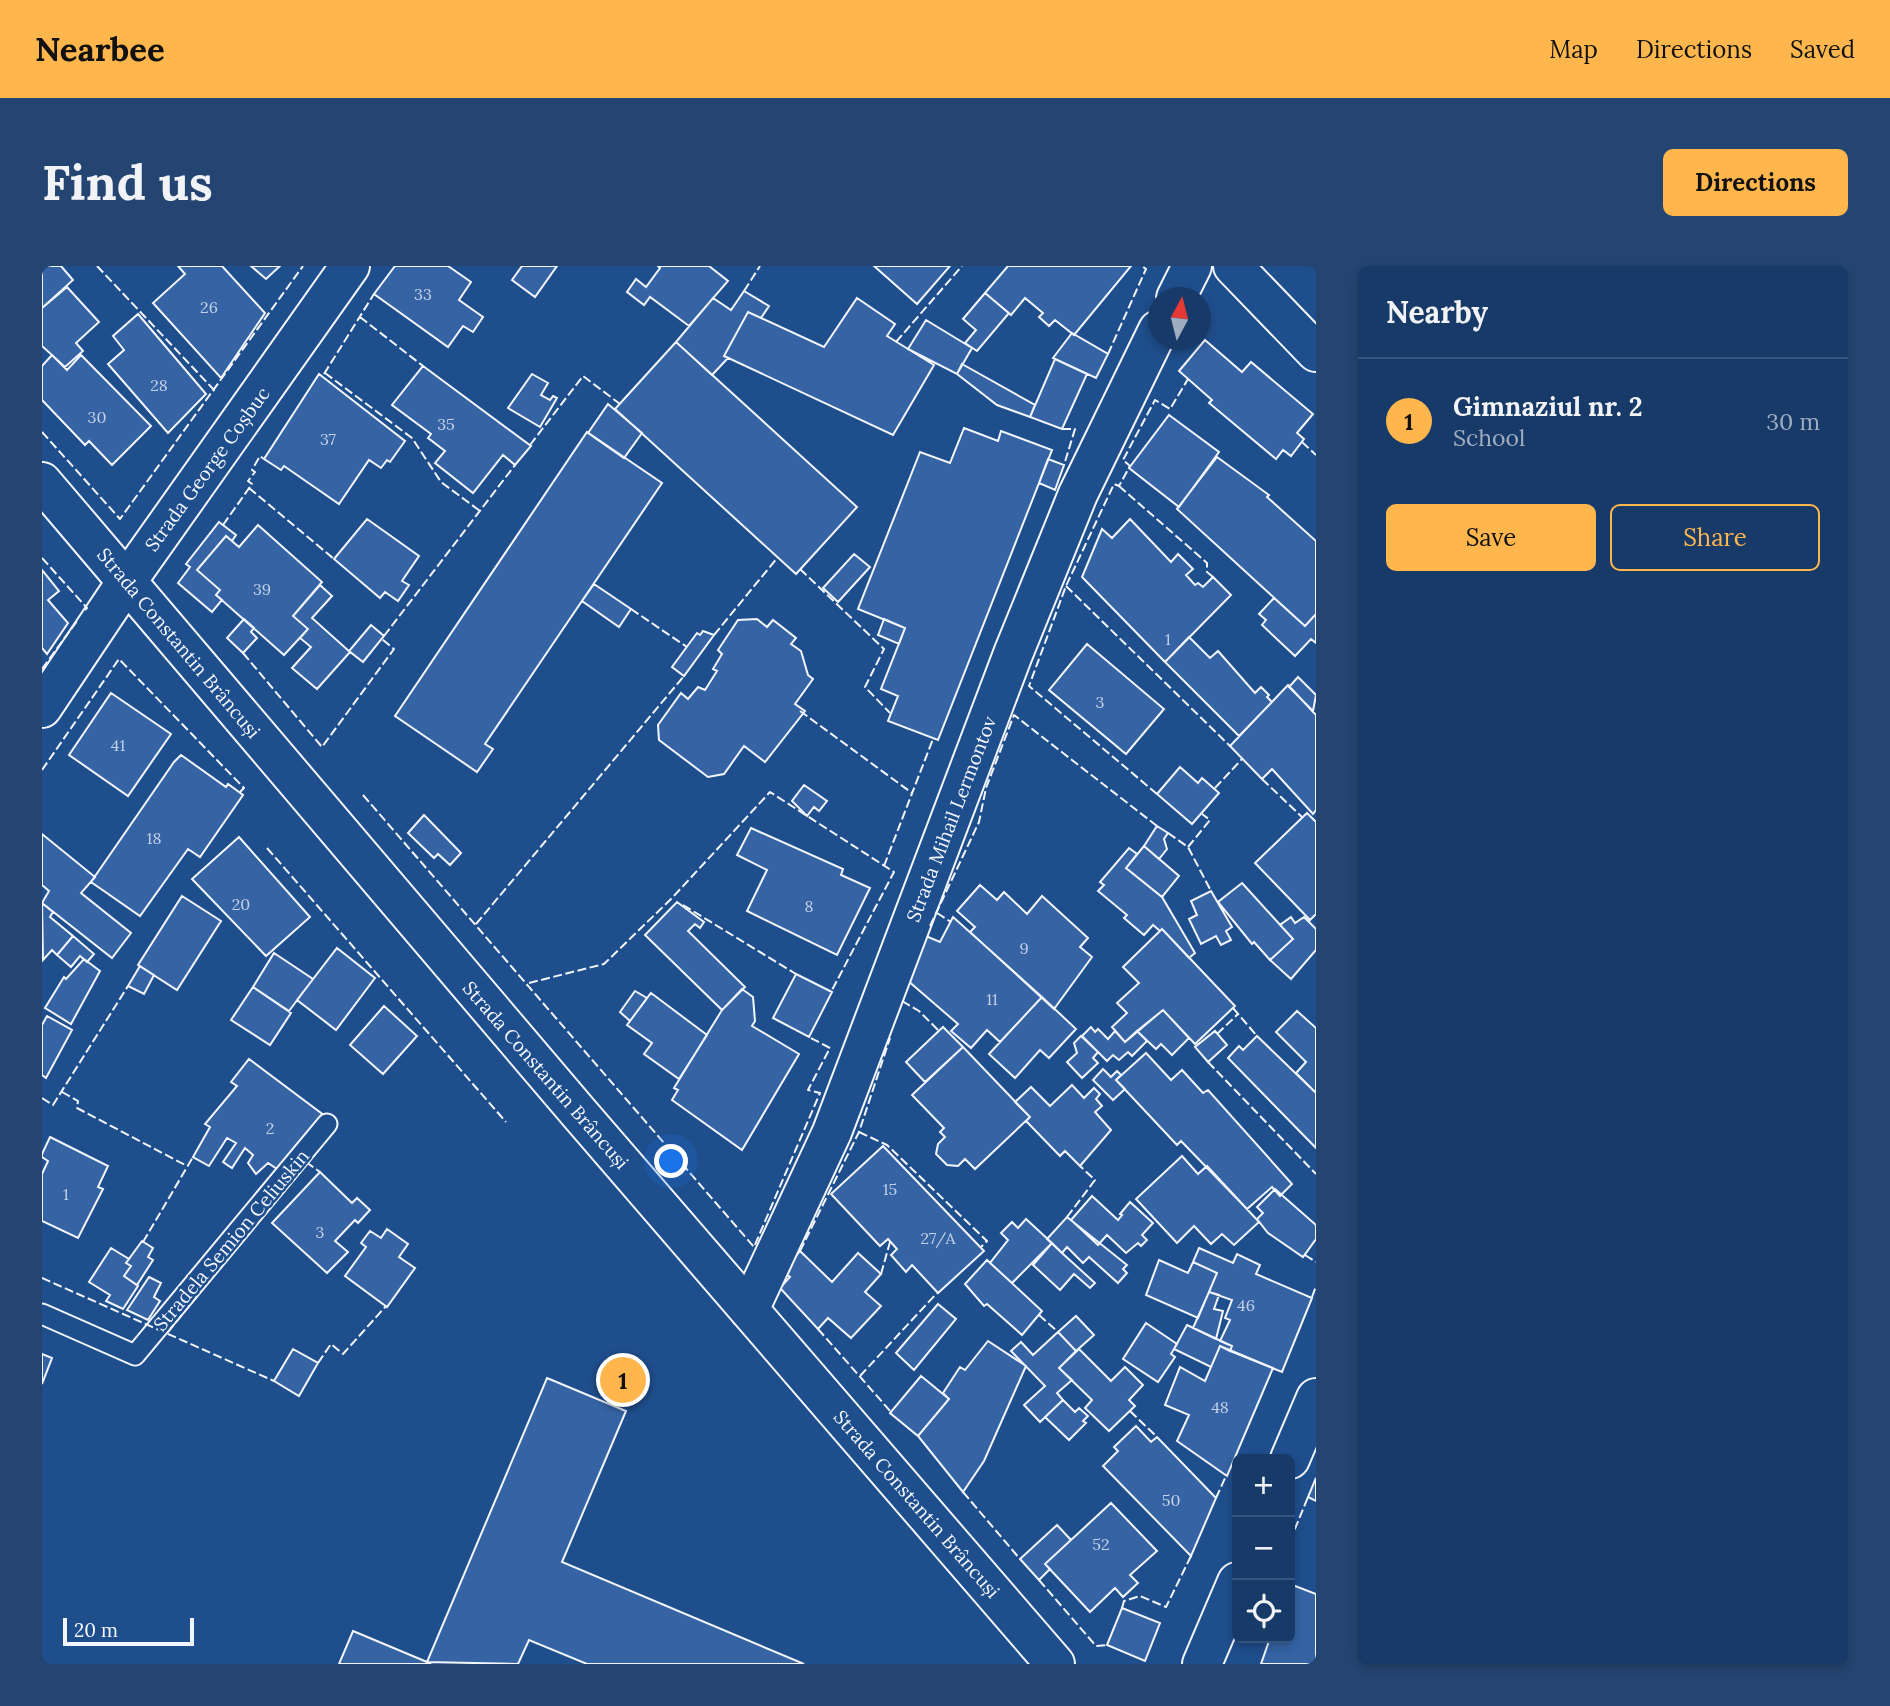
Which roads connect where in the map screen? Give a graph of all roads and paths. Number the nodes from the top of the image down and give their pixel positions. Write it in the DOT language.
graph roads {
  1 [pos="350,266"];
  2 [pos="1192,266"];
  3 [pos="1233,266"];
  4 [pos="1182,287"];
  5 [pos="1148,350"];
  6 [pos="1316,352"];
  7 [pos="42,482"];
  8 [pos="127,581"];
  9 [pos="42,708"];
  10 [pos="327,1124"];
  11 [pos="749,1310"];
  12 [pos="42,1314"];
  13 [pos="1316,1398"];
  14 [pos="1292,1454"];
  15 [pos="1232,1594"];
  16 [pos="1055,1664"];
  17 [pos="1202,1664"];
  1 -- 8 [label="street, Strada George Coșbuc"];
  2 -- 4 [label="street"];
  3 -- 6 [label="street"];
  5 -- 11 [label="street, Strada Mihail Lermontov"];
  7 -- 8 [label="street, Strada Constantin Brâncuși"];
  8 -- 9 [label="street, Strada George Coșbuc"];
  8 -- 11 [label="street, Strada Constantin Brâncuși"];
  10 -- 12 [label="lane, Stradela Semion Celiuskin"];
  11 -- 16 [label="street, Strada Constantin Brâncuși"];
  13 -- 14 [label="street"];
  15 -- 17 [label="street"];
}
